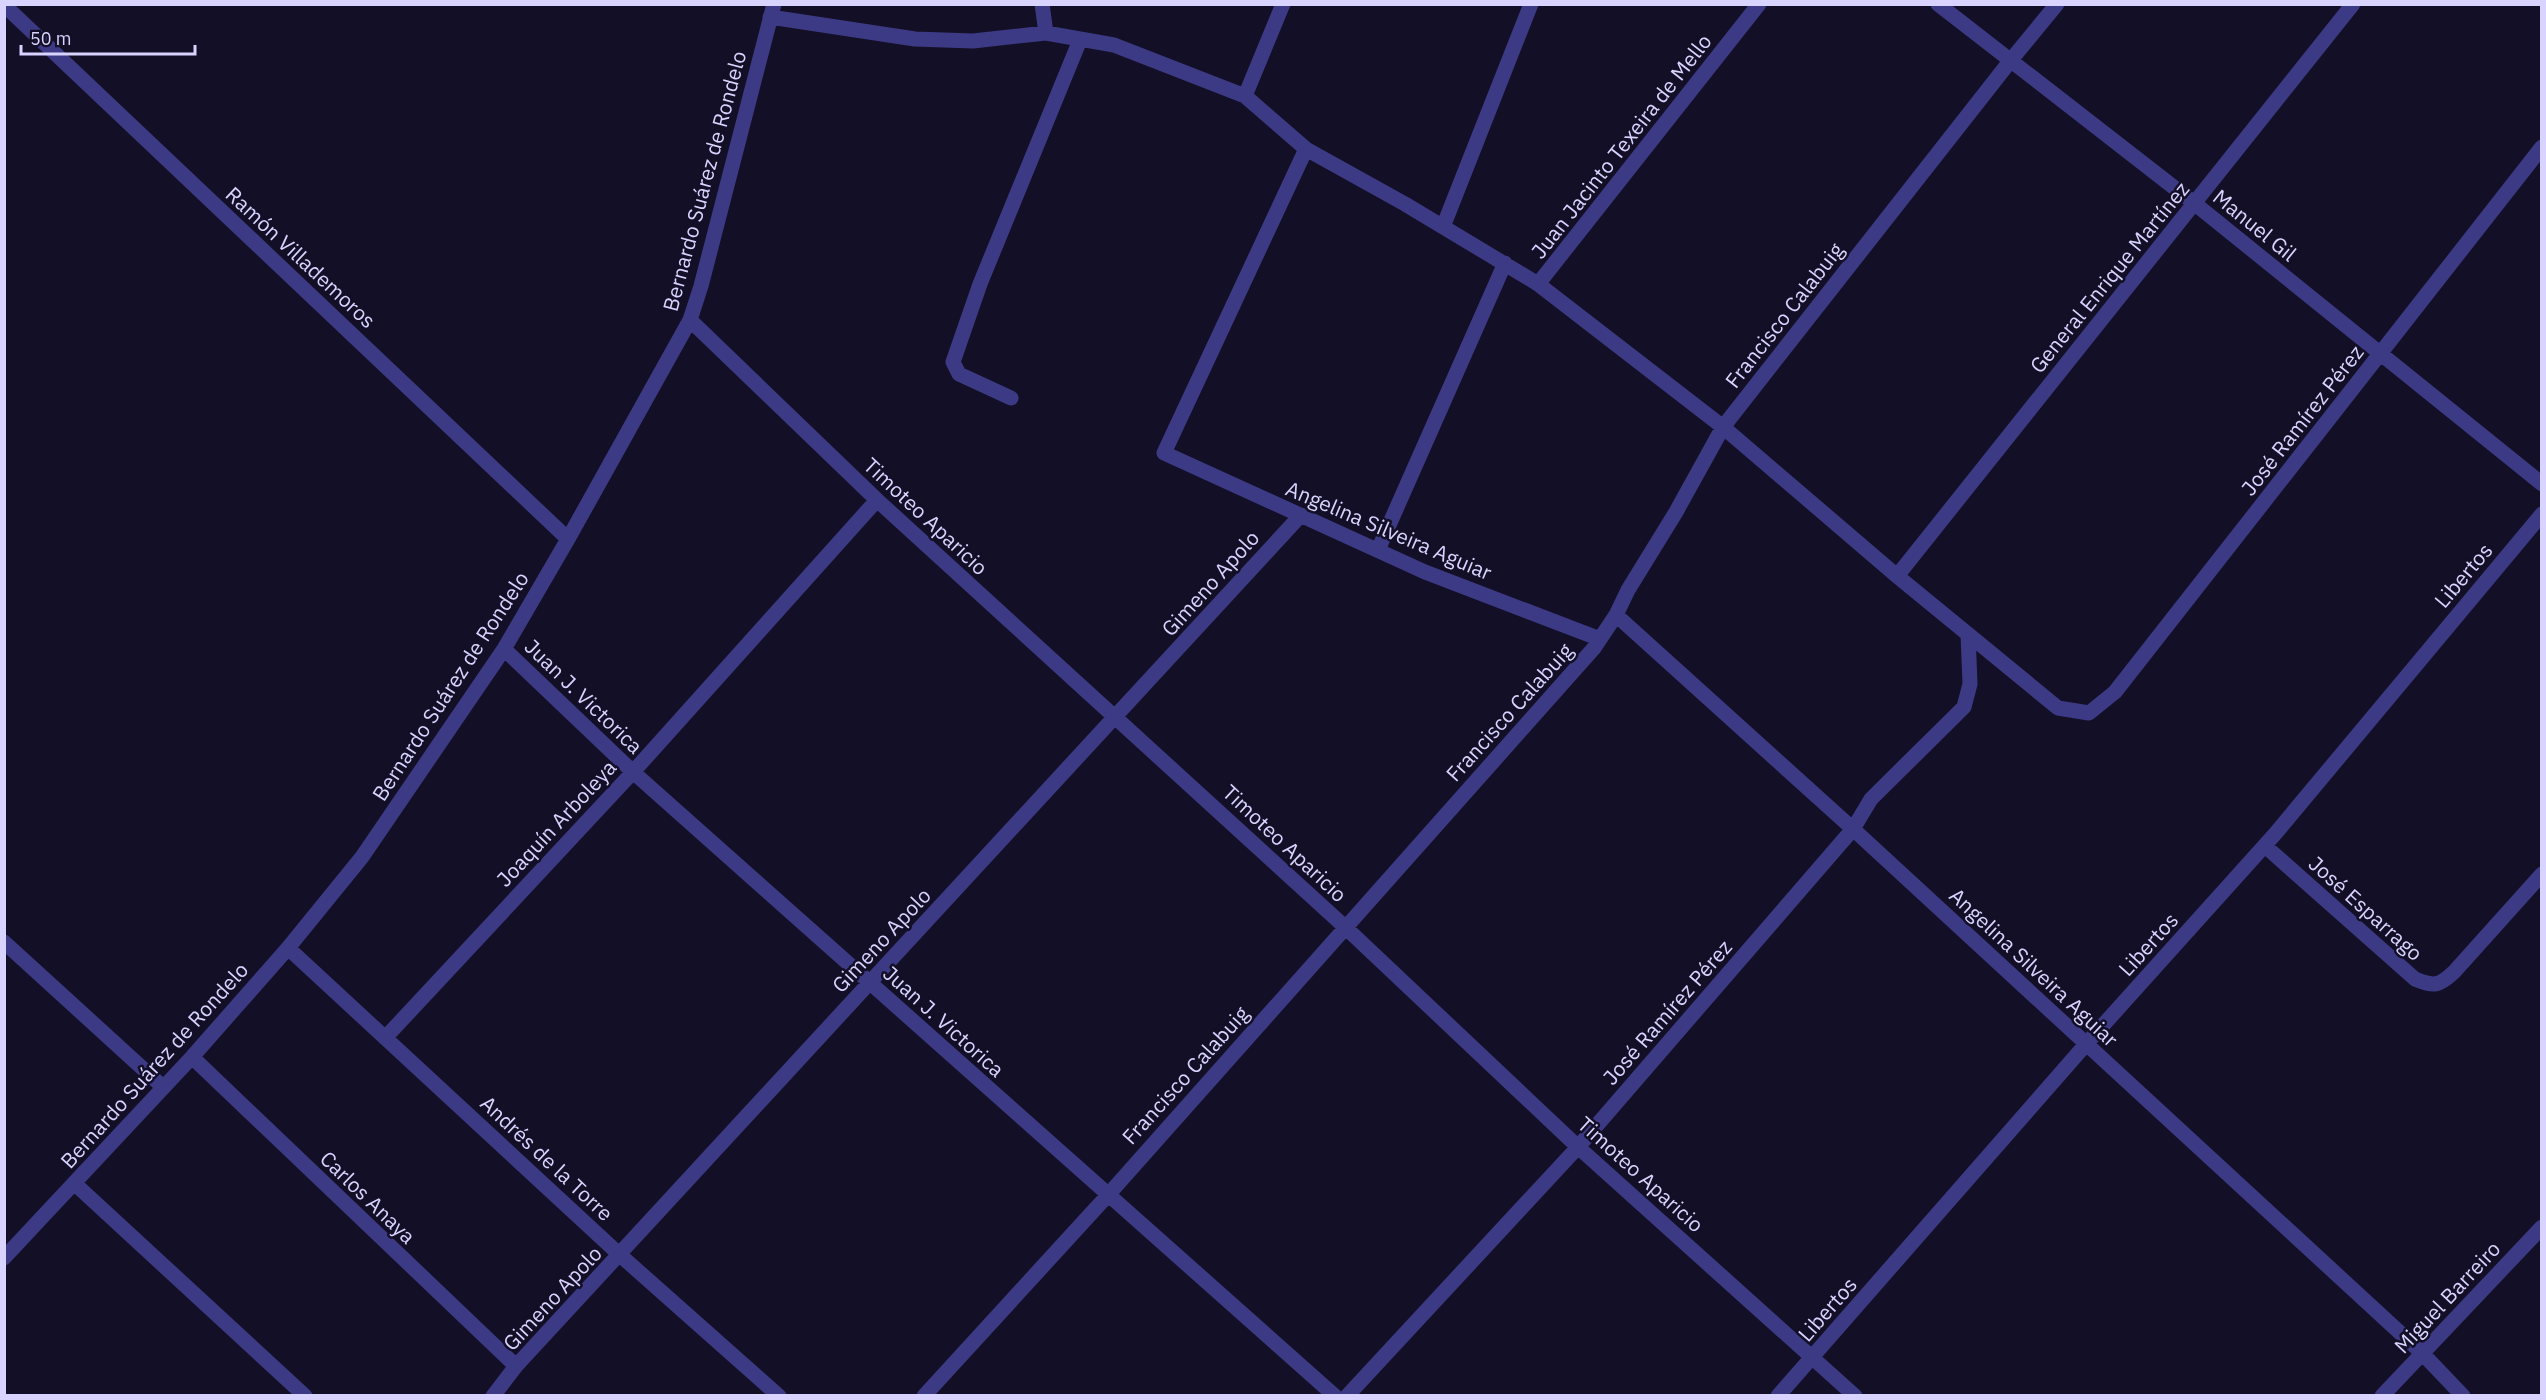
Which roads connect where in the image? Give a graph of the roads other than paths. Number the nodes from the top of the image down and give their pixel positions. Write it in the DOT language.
graph roads {
  1 [pos="1042,4"];
  2 [pos="1283,4"];
  3 [pos="1531,4"];
  4 [pos="1759,4"];
  5 [pos="1938,4"];
  6 [pos="2057,4"];
  7 [pos="2353,4"];
  8 [pos="4,5"];
  9 [pos="772,11"];
  10 [pos="1046,33"];
  11 [pos="1080,40"];
  12 [pos="2011,60"];
  13 [pos="1245,96"];
  14 [pos="2541,147"];
  15 [pos="1306,149"];
  16 [pos="2194,203"];
  17 [pos="1443,227"];
  18 [pos="1505,263"];
  19 [pos="1538,284"];
  20 [pos="690,320"];
  21 [pos="2381,354"];
  22 [pos="1011,398"];
  23 [pos="1723,427"];
  24 [pos="2541,484"];
  25 [pos="877,500"];
  26 [pos="2541,514"];
  27 [pos="1301,515"];
  28 [pos="568,539"];
  29 [pos="1378,550"];
  30 [pos="1897,576"];
  31 [pos="1616,615"];
  32 [pos="1968,634"];
  33 [pos="1600,639"];
  34 [pos="504,649"];
  35 [pos="1116,716"];
  36 [pos="633,772"];
  37 [pos="1853,829"];
  38 [pos="2265,846"];
  39 [pos="2541,874"];
  40 [pos="1345,927"];
  41 [pos="4,942"];
  42 [pos="288,948"];
  43 [pos="870,983"];
  44 [pos="385,1038"];
  45 [pos="2087,1043"];
  46 [pos="192,1058"];
  47 [pos="163,1087"];
  48 [pos="1578,1147"];
  49 [pos="74,1183"];
  50 [pos="1108,1195"];
  51 [pos="2541,1227"];
  52 [pos="621,1255"];
  53 [pos="4,1258"];
  54 [pos="2422,1353"];
  55 [pos="1812,1358"];
  56 [pos="516,1366"];
  57 [pos="305,1395"];
  58 [pos="493,1395"];
  59 [pos="779,1395"];
  60 [pos="924,1395"];
  61 [pos="1335,1395"];
  62 [pos="1347,1395"];
  63 [pos="1778,1395"];
  64 [pos="1855,1395"];
  65 [pos="2382,1395"];
  66 [pos="2463,1395"];
  1 -- 10 [label="street"];
  2 -- 13 [label="street"];
  3 -- 17 [label="street"];
  4 -- 19 [label="street, Juan Jacinto Texeira de Mello"];
  5 -- 12 [label="street, Manuel Gil"];
  6 -- 12 [label="street, Francisco Calabuig"];
  7 -- 16 [label="street, General Enrique Martínez"];
  8 -- 28 [label="street, Ramón Villademoros"];
  9 -- 10 [label="street"];
  9 -- 20 [label="street, Bernardo Suárez de Rondelo"];
  10 -- 11 [label="street"];
  11 -- 13 [label="street"];
  11 -- 22 [label="street"];
  12 -- 16 [label="street, Manuel Gil"];
  12 -- 23 [label="street, Francisco Calabuig"];
  13 -- 15 [label="street"];
  14 -- 21 [label="street, José Ramírez Pérez"];
  15 -- 17 [label="street"];
  15 -- 27 [label="street, Angelina Silveira Aguiar"];
  16 -- 21 [label="street, Manuel Gil"];
  16 -- 30 [label="street, General Enrique Martínez"];
  17 -- 18 [label="street"];
  18 -- 19 [label="street"];
  18 -- 29 [label="street"];
  19 -- 23 [label="street"];
  20 -- 25 [label="street, Timoteo Aparicio"];
  20 -- 28 [label="street, Bernardo Suárez de Rondelo"];
  21 -- 24 [label="street, Manuel Gil"];
  21 -- 32 [label="street, José Ramírez Pérez"];
  23 -- 30 [label="street"];
  23 -- 31 [label="street, Francisco Calabuig"];
  25 -- 35 [label="street, Timoteo Aparicio"];
  25 -- 36 [label="street, Joaquín Arboleya"];
  26 -- 38 [label="street, Libertos"];
  27 -- 29 [label="street, Angelina Silveira Aguiar"];
  27 -- 35 [label="street, Gimeno Apolo"];
  28 -- 34 [label="street, Bernardo Suárez de Rondelo"];
  29 -- 33 [label="street, Angelina Silveira Aguiar"];
  30 -- 32 [label="street"];
  31 -- 33 [label="street, Francisco Calabuig"];
  31 -- 37 [label="street, Angelina Silveira Aguiar"];
  32 -- 37 [label="street, José Ramírez Pérez"];
  33 -- 40 [label="street, Francisco Calabuig"];
  34 -- 36 [label="street, Juan J. Victorica"];
  34 -- 42 [label="street, Bernardo Suárez de Rondelo"];
  35 -- 40 [label="street, Timoteo Aparicio"];
  35 -- 43 [label="street, Gimeno Apolo"];
  36 -- 43 [label="street, Juan J. Victorica"];
  36 -- 44 [label="street, Joaquín Arboleya"];
  37 -- 45 [label="street, Angelina Silveira Aguiar"];
  37 -- 48 [label="street, José Ramírez Pérez"];
  38 -- 39 [label="street, José Esparrago"];
  38 -- 45 [label="street, Libertos"];
  40 -- 48 [label="street, Timoteo Aparicio"];
  40 -- 50 [label="street, Francisco Calabuig"];
  41 -- 47 [label="street"];
  42 -- 44 [label="street, Andrés de la Torre"];
  42 -- 46 [label="street, Bernardo Suárez de Rondelo"];
  43 -- 50 [label="street, Juan J. Victorica"];
  43 -- 52 [label="street, Gimeno Apolo"];
  44 -- 52 [label="street, Andrés de la Torre"];
  45 -- 54 [label="street, Angelina Silveira Aguiar"];
  45 -- 55 [label="street, Libertos"];
  46 -- 47 [label="street, Bernardo Suárez de Rondelo"];
  46 -- 56 [label="street, Carlos Anaya"];
  47 -- 49 [label="street, Bernardo Suárez de Rondelo"];
  48 -- 55 [label="street, Timoteo Aparicio"];
  48 -- 62 [label="street, José Ramírez Pérez"];
  49 -- 53 [label="street, Bernardo Suárez de Rondelo"];
  49 -- 57 [label="street"];
  50 -- 60 [label="street, Francisco Calabuig"];
  50 -- 61 [label="street, Juan J. Victorica"];
  51 -- 54 [label="street, Miguel Barreiro"];
  52 -- 56 [label="street, Gimeno Apolo"];
  52 -- 59 [label="street, Andrés de la Torre"];
  54 -- 65 [label="street, Miguel Barreiro"];
  54 -- 66 [label="street, Angelina Silveira Aguiar"];
  55 -- 63 [label="street, Libertos"];
  55 -- 64 [label="street, Timoteo Aparicio"];
  56 -- 58 [label="street, Gimeno Apolo"];
}
